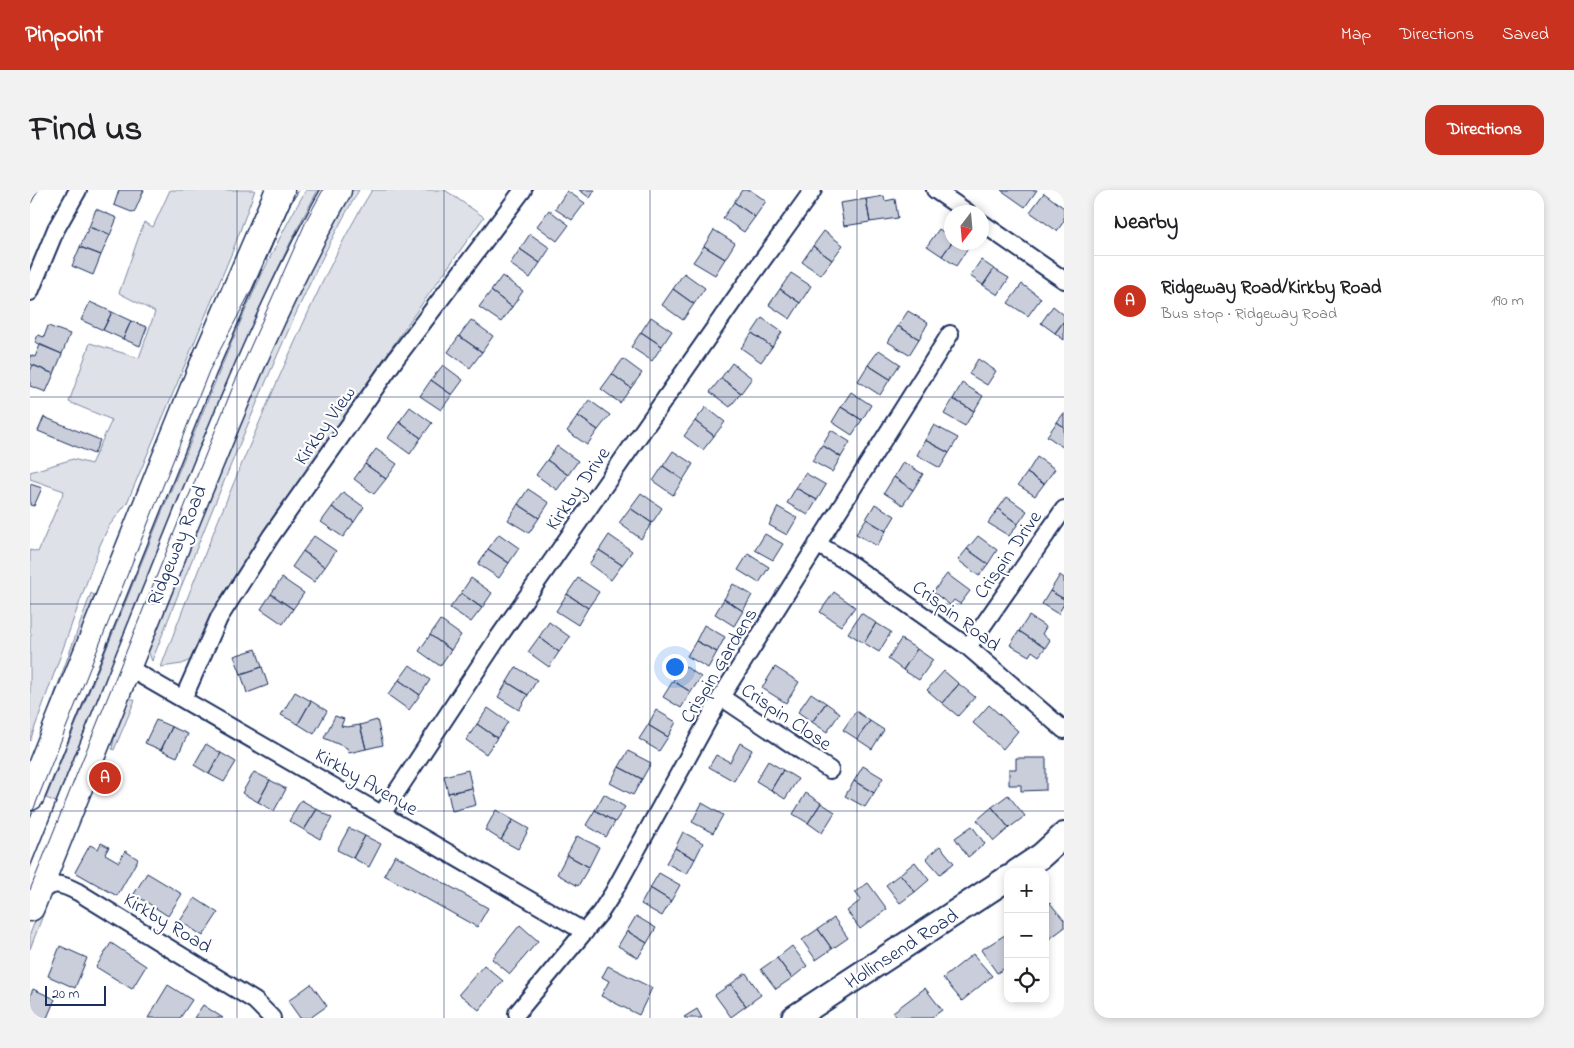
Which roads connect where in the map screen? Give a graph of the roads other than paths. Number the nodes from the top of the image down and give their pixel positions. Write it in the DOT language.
graph roads {
  1 [pos="78,190"];
  2 [pos="280,190"];
  3 [pos="337,190"];
  4 [pos="523,190"];
  5 [pos="813,190"];
  6 [pos="935,190"];
  7 [pos="957,205"];
  8 [pos="989,227"];
  9 [pos="1064,280"];
  10 [pos="30,292"];
  11 [pos="950,334"];
  12 [pos="1064,509"];
  13 [pos="817,544"];
  14 [pos="968,647"];
  15 [pos="127,667"];
  16 [pos="721,697"];
  17 [pos="183,699"];
  18 [pos="1064,730"];
  19 [pos="830,770"];
  20 [pos="30,796"];
  21 [pos="382,814"];
  22 [pos="1064,835"];
  23 [pos="1023,868"];
  24 [pos="1004,881"];
  25 [pos="32,901"];
  26 [pos="585,932"];
  27 [pos="517,1013"];
  28 [pos="272,1018"];
  29 [pos="794,1018"];
  1 -- 10 [label="street"];
  2 -- 20 [label="highway, Ridgeway Road"];
  3 -- 15 [label="highway, Ridgeway Road"];
  4 -- 17 [label="street, Kirkby View"];
  5 -- 21 [label="street, Kirkby Drive"];
  6 -- 7 [label="street"];
  8 -- 9 [label="street"];
  11 -- 13 [label="street, Crispin Gardens"];
  12 -- 14 [label="street, Crispin Drive"];
  13 -- 14 [label="street, Crispin Road"];
  13 -- 16 [label="street, Crispin Gardens"];
  14 -- 18 [label="street, Crispin Road"];
  15 -- 17 [label="street, Kirkby Avenue"];
  15 -- 25 [label="highway, Ridgeway Road"];
  16 -- 19 [label="street, Crispin Close"];
  16 -- 26 [label="street, Crispin Gardens"];
  17 -- 21 [label="street, Kirkby Avenue"];
  21 -- 26 [label="street, Kirkby Avenue"];
  22 -- 23 [label="main road"];
  24 -- 29 [label="main road, Hollinsend Road"];
  25 -- 28 [label="street, Kirkby Road"];
  26 -- 27 [label="street, Crispin Gardens"];
}
